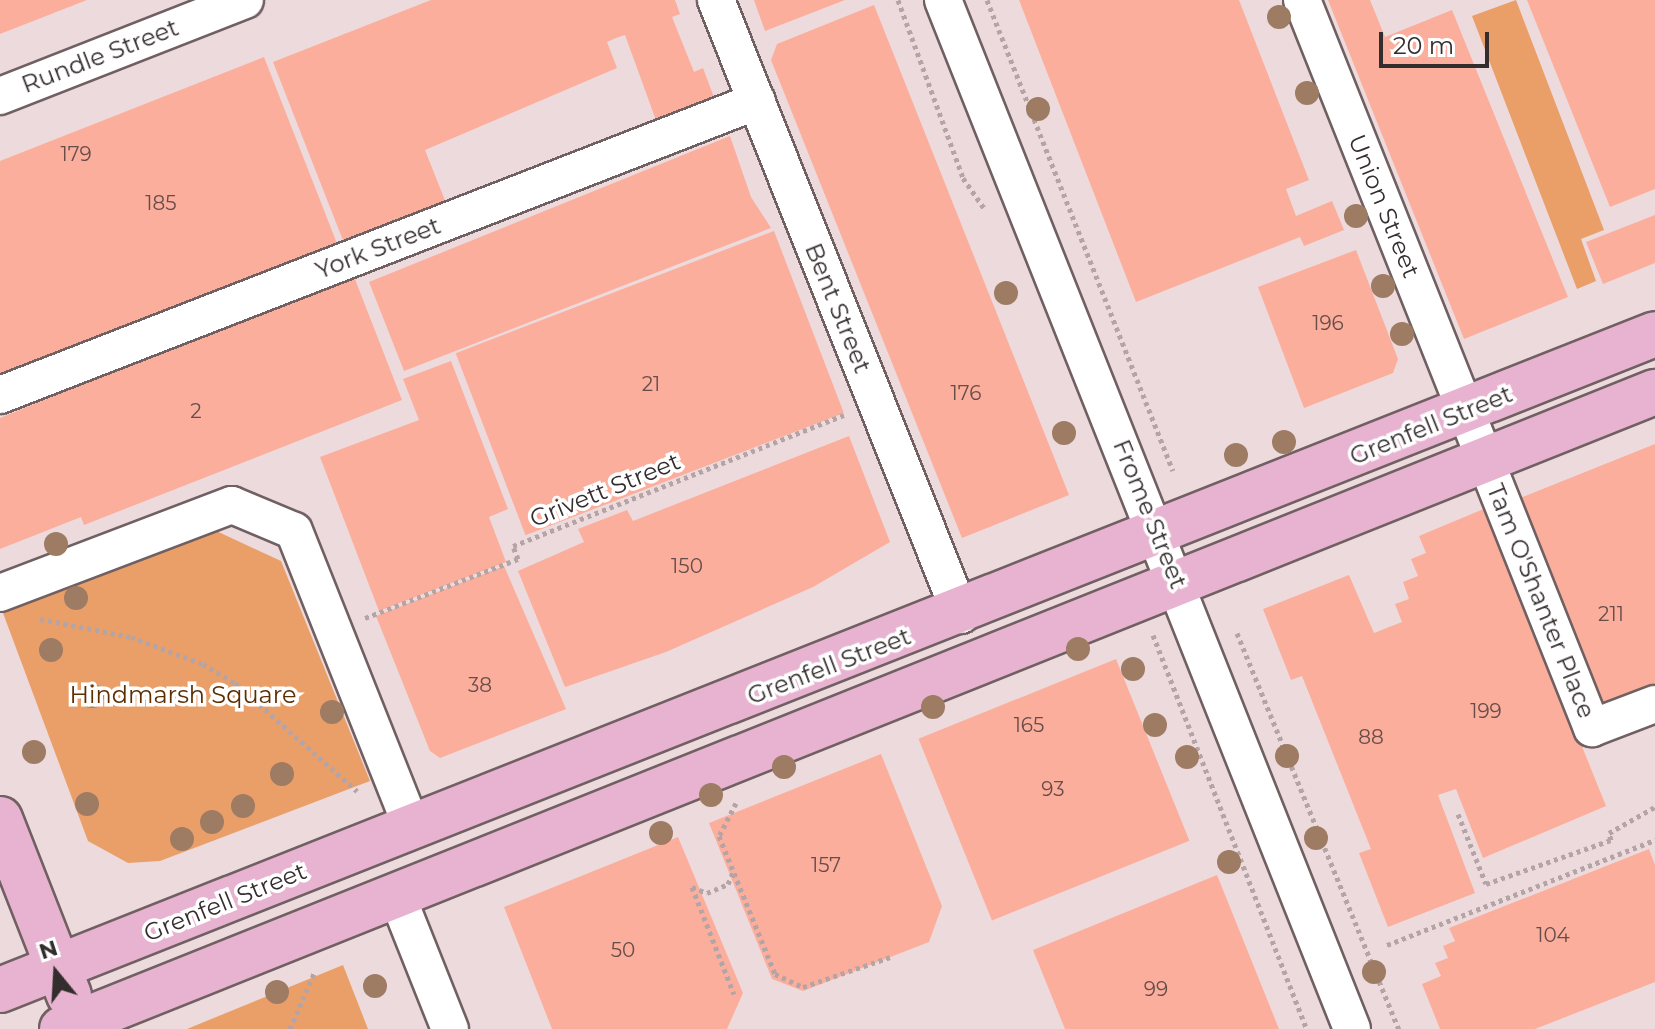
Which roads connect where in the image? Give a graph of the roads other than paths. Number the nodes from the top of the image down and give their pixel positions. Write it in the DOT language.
graph roads {
  1 [pos="245,0"];
  2 [pos="716,0"];
  3 [pos="943,0"];
  4 [pos="1302,0"];
  5 [pos="0,96"];
  6 [pos="757,101"];
  7 [pos="1655,334"];
  8 [pos="1655,392"];
  9 [pos="0,395"];
  10 [pos="1466,411"];
  11 [pos="1486,461"];
  12 [pos="1158,535"];
  13 [pos="1179,585"];
  14 [pos="0,593"];
  15 [pos="961,615"];
  16 [pos="1655,704"];
  17 [pos="0,819"];
  18 [pos="412,828"];
  19 [pos="397,896"];
  20 [pos="58,967"];
  21 [pos="0,990"];
  22 [pos="75,1027"];
  23 [pos="450,1029"];
  24 [pos="1352,1029"];
  1 -- 5 [label="street, Rundle Street"];
  2 -- 6 [label="street, Bent Street"];
  3 -- 12 [label="street, Frome Street"];
  4 -- 10 [label="street, Union Street"];
  6 -- 9 [label="street, York Street"];
  6 -- 15 [label="street, Bent Street"];
  7 -- 10 [label="main road, Grenfell Street"];
  8 -- 11 [label="main road"];
  10 -- 11 [label="street, Tam O'Shanter Place"];
  10 -- 12 [label="main road, Grenfell Street"];
  11 -- 13 [label="main road"];
  11 -- 16 [label="street, Tam O'Shanter Place"];
  12 -- 13 [label="street, Frome Street"];
  12 -- 15 [label="main road, Grenfell Street"];
  13 -- 19 [label="main road"];
  13 -- 24 [label="street, Frome Street"];
  14 -- 18 [label="street"];
  15 -- 18 [label="main road, Grenfell Street"];
  17 -- 20 [label="main road"];
  18 -- 20 [label="main road, Grenfell Street"];
  19 -- 22 [label="main road"];
  19 -- 23 [label="street"];
  20 -- 21 [label="main road, Grenfell Street"];
  20 -- 22 [label="main road"];
}
